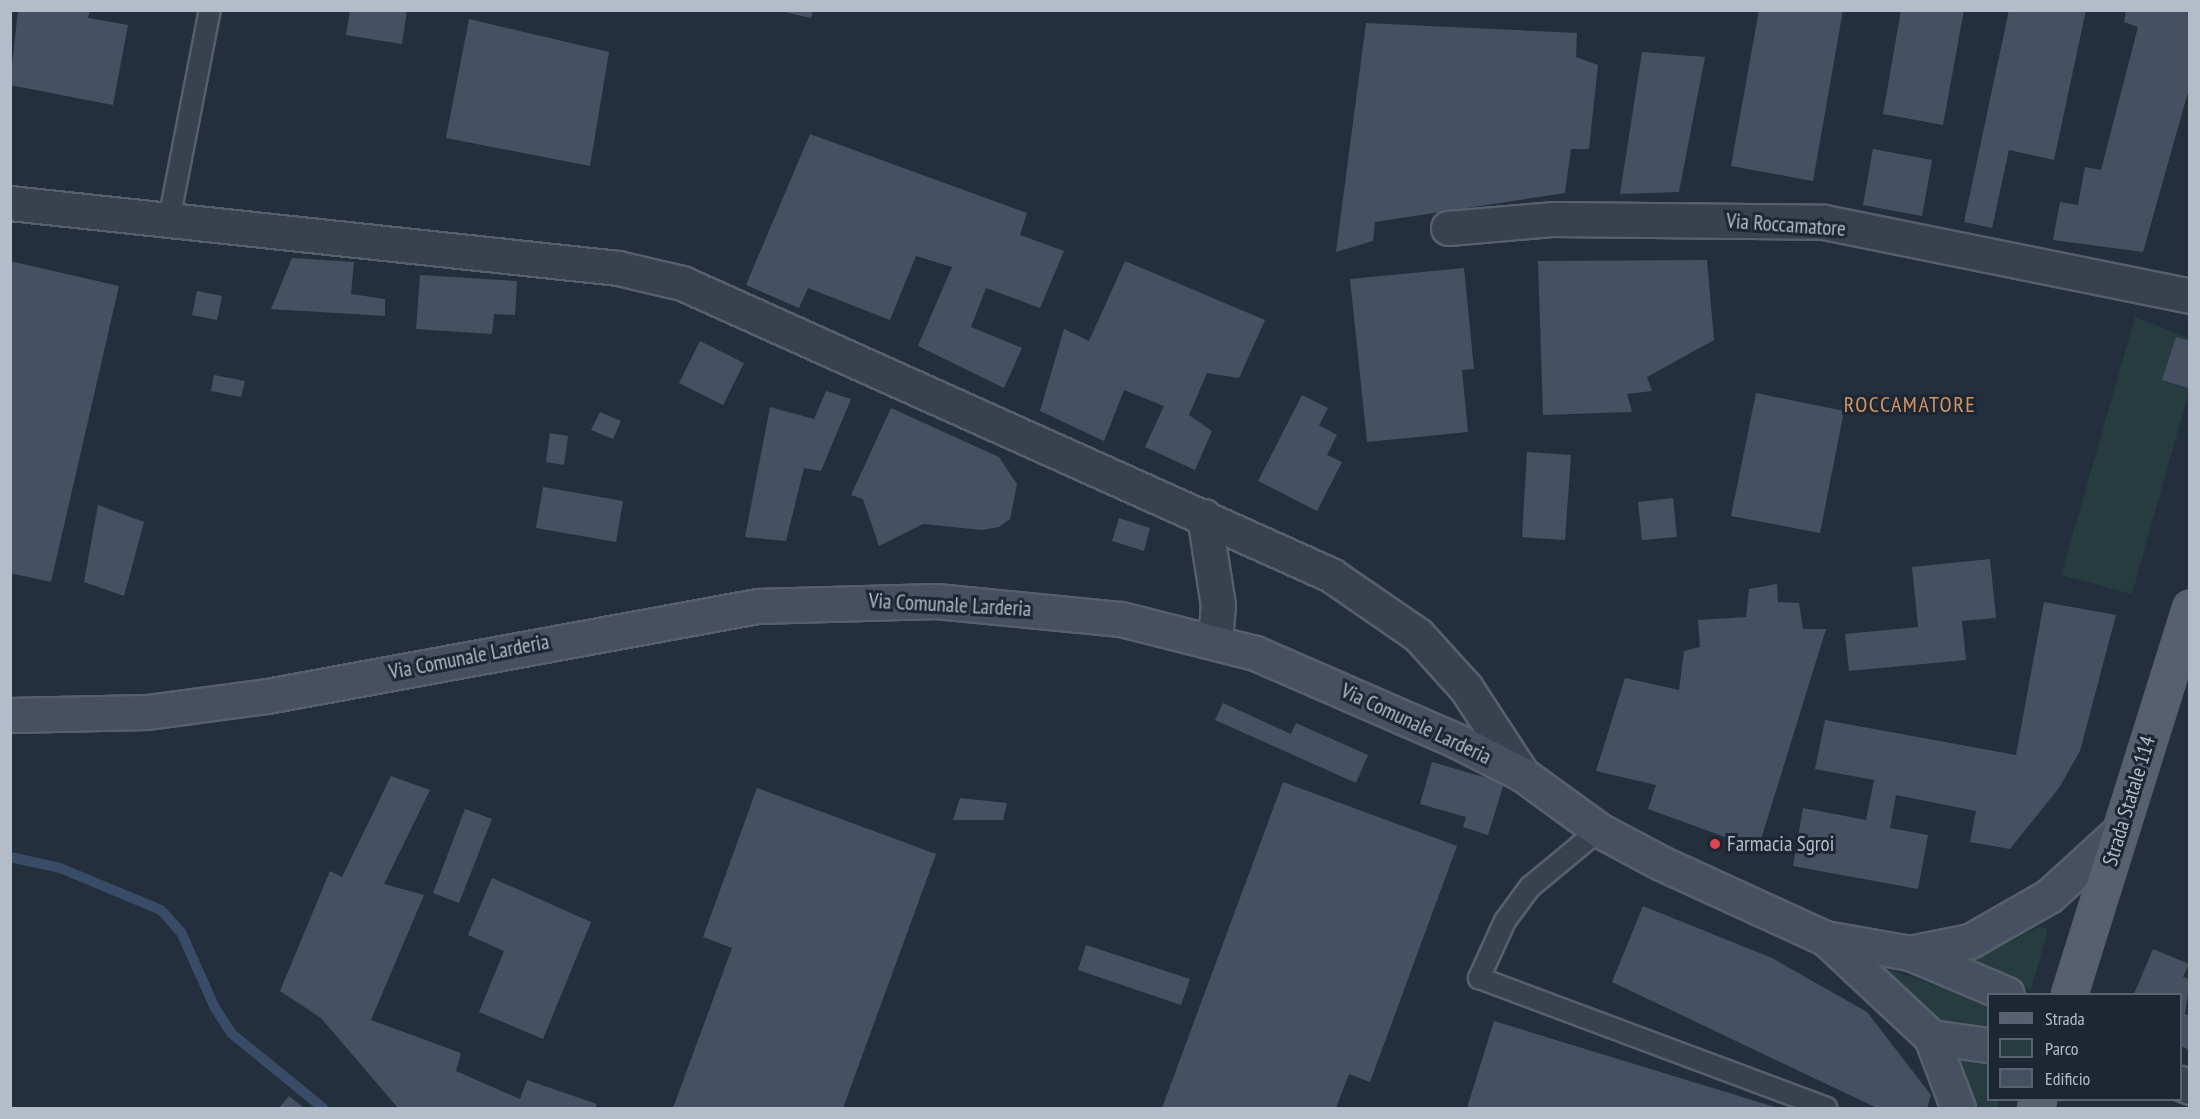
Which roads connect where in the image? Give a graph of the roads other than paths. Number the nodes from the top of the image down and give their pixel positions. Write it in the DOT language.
graph roads {
  1 [pos="210,10"];
  2 [pos="10,203"];
  3 [pos="169,220"];
  4 [pos="1449,228"];
  5 [pos="2190,296"];
  6 [pos="1204,516"];
  7 [pos="2190,608"];
  8 [pos="1215,640"];
  9 [pos="10,715"];
  10 [pos="1522,774"];
  11 [pos="1599,830"];
  12 [pos="2118,833"];
  13 [pos="1825,938"];
  14 [pos="1910,952"];
  15 [pos="2005,993"];
  16 [pos="2069,993"];
  17 [pos="1931,1037"];
  18 [pos="1987,1045"];
  19 [pos="1826,1108"];
  20 [pos="1958,1108"];
  1 -- 3 [label="lane"];
  2 -- 3 [label="street"];
  3 -- 6 [label="street"];
  4 -- 5 [label="street, Via Roccamatore"];
  6 -- 8 [label="street"];
  6 -- 10 [label="street"];
  7 -- 12 [label="main road, Strada Statale 114"];
  8 -- 9 [label="street, Via Comunale Larderia"];
  8 -- 10 [label="street, Via Comunale Larderia"];
  10 -- 11 [label="street, Via Comunale Larderia"];
  11 -- 13 [label="street, Via Comunale Larderia"];
  11 -- 19 [label="lane"];
  12 -- 14 [label="street, Via Comunale Larderia"];
  12 -- 16 [label="main road, Strada Statale 114"];
  13 -- 14 [label="street, Via Comunale Larderia"];
  13 -- 17 [label="street, Via Comunale Larderia"];
  14 -- 15 [label="street, Via Comunale Larderia"];
  17 -- 18 [label="street"];
  17 -- 20 [label="street, Via Comunale Larderia"];
}
